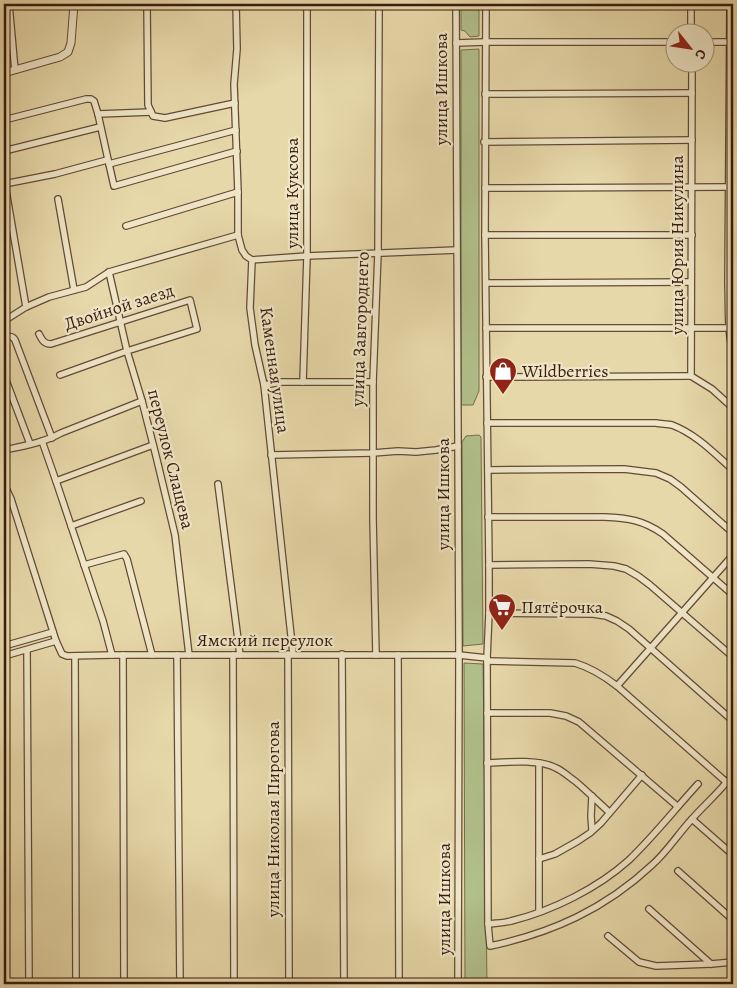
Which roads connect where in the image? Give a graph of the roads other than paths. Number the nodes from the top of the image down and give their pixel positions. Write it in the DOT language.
graph roads {
  1 [pos="9,4"];
  2 [pos="74,4"];
  3 [pos="147,4"];
  4 [pos="236,4"];
  5 [pos="307,4"];
  6 [pos="379,4"];
  7 [pos="456,4"];
  8 [pos="486,4"];
  9 [pos="690,4"];
  10 [pos="730,4"];
  11 [pos="691,22"];
  12 [pos="486,42"];
  13 [pos="664,42"];
  14 [pos="714,42"];
  15 [pos="732,42"];
  16 [pos="456,43"];
  17 [pos="15,70"];
  18 [pos="692,72"];
  19 [pos="4,73"];
  20 [pos="692,93"];
  21 [pos="485,94"];
  22 [pos="235,103"];
  23 [pos="151,112"];
  24 [pos="98,114"];
  25 [pos="4,120"];
  26 [pos="100,127"];
  27 [pos="236,130"];
  28 [pos="692,140"];
  29 [pos="484,142"];
  30 [pos="4,151"];
  31 [pos="237,151"];
  32 [pos="108,162"];
  33 [pos="4,179"];
  34 [pos="4,184"];
  35 [pos="692,187"];
  36 [pos="729,187"];
  37 [pos="485,188"];
  38 [pos="238,192"];
  39 [pos="58,200"];
  40 [pos="126,226"];
  41 [pos="238,235"];
  42 [pos="485,235"];
  43 [pos="692,235"];
  44 [pos="457,250"];
  45 [pos="378,253"];
  46 [pos="307,256"];
  47 [pos="252,260"];
  48 [pos="109,272"];
  49 [pos="691,282"];
  50 [pos="486,283"];
  51 [pos="74,290"];
  52 [pos="26,307"];
  53 [pos="4,321"];
  54 [pos="120,322"];
  55 [pos="486,328"];
  56 [pos="731,328"];
  57 [pos="691,329"];
  58 [pos="39,334"];
  59 [pos="4,338"];
  60 [pos="127,350"];
  61 [pos="733,352"];
  62 [pos="4,375"];
  63 [pos="60,375"];
  64 [pos="691,376"];
  65 [pos="486,377"];
  66 [pos="303,382"];
  67 [pos="373,382"];
  68 [pos="264,384"];
  69 [pos="142,401"];
  70 [pos="733,408"];
  71 [pos="487,423"];
  72 [pos="52,438"];
  73 [pos="42,442"];
  74 [pos="30,444"];
  75 [pos="153,445"];
  76 [pos="458,446"];
  77 [pos="4,450"];
  78 [pos="373,453"];
  79 [pos="271,455"];
  80 [pos="488,470"];
  81 [pos="733,470"];
  82 [pos="56,481"];
  83 [pos="4,484"];
  84 [pos="218,484"];
  85 [pos="141,501"];
  86 [pos="488,517"];
  87 [pos="71,526"];
  88 [pos="733,533"];
  89 [pos="733,555"];
  90 [pos="489,565"];
  91 [pos="84,566"];
  92 [pos="713,578"];
  93 [pos="733,595"];
  94 [pos="682,612"];
  95 [pos="489,613"];
  96 [pos="53,632"];
  97 [pos="56,641"];
  98 [pos="4,646"];
  99 [pos="651,647"];
  100 [pos="27,650"];
  101 [pos="291,654"];
  102 [pos="342,654"];
  103 [pos="459,654"];
  104 [pos="112,655"];
  105 [pos="123,655"];
  106 [pos="152,655"];
  107 [pos="178,655"];
  108 [pos="189,655"];
  109 [pos="233,655"];
  110 [pos="240,655"];
  111 [pos="376,655"];
  112 [pos="398,655"];
  113 [pos="4,656"];
  114 [pos="73,656"];
  115 [pos="733,657"];
  116 [pos="487,660"];
  117 [pos="617,686"];
  118 [pos="488,713"];
  119 [pos="733,721"];
  120 [pos="487,763"];
  121 [pos="539,763"];
  122 [pos="733,774"];
  123 [pos="642,776"];
  124 [pos="727,782"];
  125 [pos="698,784"];
  126 [pos="733,788"];
  127 [pos="592,796"];
  128 [pos="677,806"];
  129 [pos="609,812"];
  130 [pos="692,819"];
  131 [pos="592,830"];
  132 [pos="733,855"];
  133 [pos="540,859"];
  134 [pos="678,871"];
  135 [pos="649,909"];
  136 [pos="539,912"];
  137 [pos="733,920"];
  138 [pos="488,924"];
  139 [pos="608,936"];
  140 [pos="733,962"];
  141 [pos="711,964"];
  142 [pos="29,984"];
  143 [pos="76,984"];
  144 [pos="124,984"];
  145 [pos="180,984"];
  146 [pos="234,984"];
  147 [pos="289,984"];
  148 [pos="344,984"];
  149 [pos="399,984"];
  150 [pos="458,984"];
  1 -- 17 [label="street"];
  2 -- 17 [label="street"];
  3 -- 23 [label="street"];
  4 -- 22 [label="street"];
  5 -- 46 [label="street, улица Куксова"];
  6 -- 45 [label="street, улица Завгороднего"];
  7 -- 16 [label="street, улица Ишкова"];
  8 -- 12 [label="street"];
  9 -- 11 [label="street"];
  10 -- 15 [label="street"];
  12 -- 13 [label="street"];
  12 -- 16 [label="street"];
  12 -- 21 [label="street"];
  14 -- 15 [label="street"];
  15 -- 36 [label="street"];
  16 -- 44 [label="street, улица Ишкова"];
  17 -- 19 [label="street"];
  18 -- 20 [label="street, улица Юрия Никулина"];
  20 -- 21 [label="street"];
  20 -- 28 [label="street, улица Юрия Никулина"];
  21 -- 29 [label="street"];
  22 -- 23 [label="street"];
  22 -- 27 [label="street"];
  23 -- 24 [label="street"];
  24 -- 25 [label="street"];
  24 -- 26 [label="street"];
  26 -- 30 [label="street"];
  26 -- 32 [label="street"];
  27 -- 31 [label="street"];
  27 -- 32 [label="street"];
  28 -- 29 [label="street"];
  28 -- 35 [label="street, улица Юрия Никулина"];
  29 -- 37 [label="street"];
  31 -- 32 [label="street"];
  31 -- 38 [label="street"];
  32 -- 34 [label="street"];
  33 -- 34 [label="street"];
  34 -- 52 [label="street"];
  35 -- 36 [label="street"];
  35 -- 37 [label="street"];
  35 -- 43 [label="street, улица Юрия Никулина"];
  36 -- 56 [label="street"];
  37 -- 42 [label="street"];
  38 -- 40 [label="street"];
  38 -- 41 [label="street"];
  39 -- 51 [label="street"];
  41 -- 47 [label="street"];
  41 -- 48 [label="street"];
  42 -- 43 [label="street"];
  42 -- 50 [label="street"];
  43 -- 49 [label="street, улица Юрия Никулина"];
  44 -- 45 [label="street"];
  44 -- 76 [label="street, улица Ишкова"];
  45 -- 46 [label="street"];
  45 -- 67 [label="street, улица Завгороднего"];
  46 -- 47 [label="street"];
  46 -- 66 [label="street, улица Куксова"];
  47 -- 68 [label="street, Каменная улица"];
  48 -- 51 [label="street"];
  48 -- 54 [label="street, переулок Слащева"];
  49 -- 50 [label="street"];
  49 -- 57 [label="street, улица Юрия Никулина"];
  50 -- 55 [label="street"];
  51 -- 52 [label="street"];
  52 -- 53 [label="street"];
  54 -- 58 [label="street, Двойной заезд"];
  54 -- 60 [label="street, переулок Слащева"];
  54 -- 60 [label="street, Двойной заезд"];
  55 -- 57 [label="street"];
  55 -- 65 [label="street"];
  56 -- 57 [label="street"];
  56 -- 61 [label="street"];
  57 -- 64 [label="street, улица Юрия Никулина"];
  59 -- 72 [label="street"];
  60 -- 63 [label="street, Двойной заезд"];
  60 -- 69 [label="street, переулок Слащева"];
  62 -- 74 [label="street"];
  64 -- 65 [label="street"];
  64 -- 70 [label="street"];
  65 -- 71 [label="street"];
  66 -- 67 [label="street"];
  66 -- 68 [label="street"];
  67 -- 78 [label="street, улица Завгороднего"];
  68 -- 79 [label="street, Каменная улица"];
  69 -- 72 [label="street"];
  69 -- 75 [label="street, переулок Слащева"];
  71 -- 80 [label="street"];
  71 -- 81 [label="street"];
  72 -- 73 [label="street"];
  73 -- 74 [label="street"];
  73 -- 82 [label="street"];
  74 -- 77 [label="street"];
  75 -- 82 [label="street"];
  75 -- 108 [label="street, переулок Слащева"];
  76 -- 78 [label="street"];
  76 -- 103 [label="street, улица Ишкова"];
  78 -- 79 [label="street"];
  78 -- 111 [label="street, улица Завгороднего"];
  79 -- 101 [label="street, Каменная улица"];
  80 -- 86 [label="street"];
  80 -- 88 [label="street"];
  82 -- 87 [label="street"];
  83 -- 96 [label="street"];
  84 -- 110 [label="street, переулок Слащева"];
  85 -- 87 [label="street"];
  86 -- 90 [label="street"];
  86 -- 92 [label="street"];
  87 -- 91 [label="street"];
  89 -- 92 [label="street"];
  90 -- 94 [label="street"];
  90 -- 95 [label="street"];
  91 -- 104 [label="street"];
  91 -- 106 [label="street"];
  92 -- 93 [label="street"];
  92 -- 94 [label="street"];
  94 -- 99 [label="street"];
  94 -- 115 [label="street"];
  95 -- 99 [label="street"];
  95 -- 116 [label="street"];
  96 -- 97 [label="street"];
  96 -- 98 [label="street"];
  97 -- 100 [label="street"];
  97 -- 114 [label="street"];
  99 -- 117 [label="street"];
  99 -- 119 [label="street"];
  100 -- 113 [label="street"];
  100 -- 142 [label="street"];
  101 -- 102 [label="street, Ямский переулок"];
  101 -- 110 [label="street, Ямский переулок"];
  101 -- 147 [label="street, улица Николая Пирогова"];
  102 -- 111 [label="street, Ямский переулок"];
  102 -- 148 [label="street"];
  103 -- 112 [label="street, Ямский переулок"];
  103 -- 116 [label="street, Ямский переулок"];
  103 -- 150 [label="street, улица Ишкова"];
  104 -- 105 [label="street, Ямский переулок"];
  104 -- 114 [label="street, Ямский переулок"];
  105 -- 106 [label="street, Ямский переулок"];
  105 -- 144 [label="street"];
  106 -- 107 [label="street, Ямский переулок"];
  107 -- 108 [label="street, Ямский переулок"];
  107 -- 145 [label="street"];
  108 -- 109 [label="street, Ямский переулок"];
  109 -- 110 [label="street, Ямский переулок"];
  109 -- 146 [label="street"];
  111 -- 112 [label="street, Ямский переулок"];
  112 -- 149 [label="street"];
  114 -- 143 [label="street"];
  116 -- 117 [label="street, Ямский переулок"];
  116 -- 118 [label="street"];
  117 -- 124 [label="street, Ямский переулок"];
  118 -- 120 [label="street"];
  118 -- 123 [label="street"];
  120 -- 121 [label="street"];
  120 -- 138 [label="street"];
  121 -- 127 [label="street"];
  121 -- 133 [label="street"];
  122 -- 124 [label="street"];
  123 -- 128 [label="street"];
  123 -- 129 [label="street"];
  124 -- 126 [label="street, Ямский переулок"];
  124 -- 130 [label="street"];
  125 -- 128 [label="street"];
  127 -- 129 [label="street"];
  127 -- 131 [label="street"];
  128 -- 136 [label="street"];
  129 -- 131 [label="street"];
  130 -- 132 [label="street"];
  130 -- 138 [label="street"];
  131 -- 133 [label="street"];
  133 -- 136 [label="street"];
  134 -- 137 [label="street"];
  135 -- 141 [label="street"];
  136 -- 138 [label="street"];
  139 -- 141 [label="street"];
  140 -- 141 [label="street"];
}
